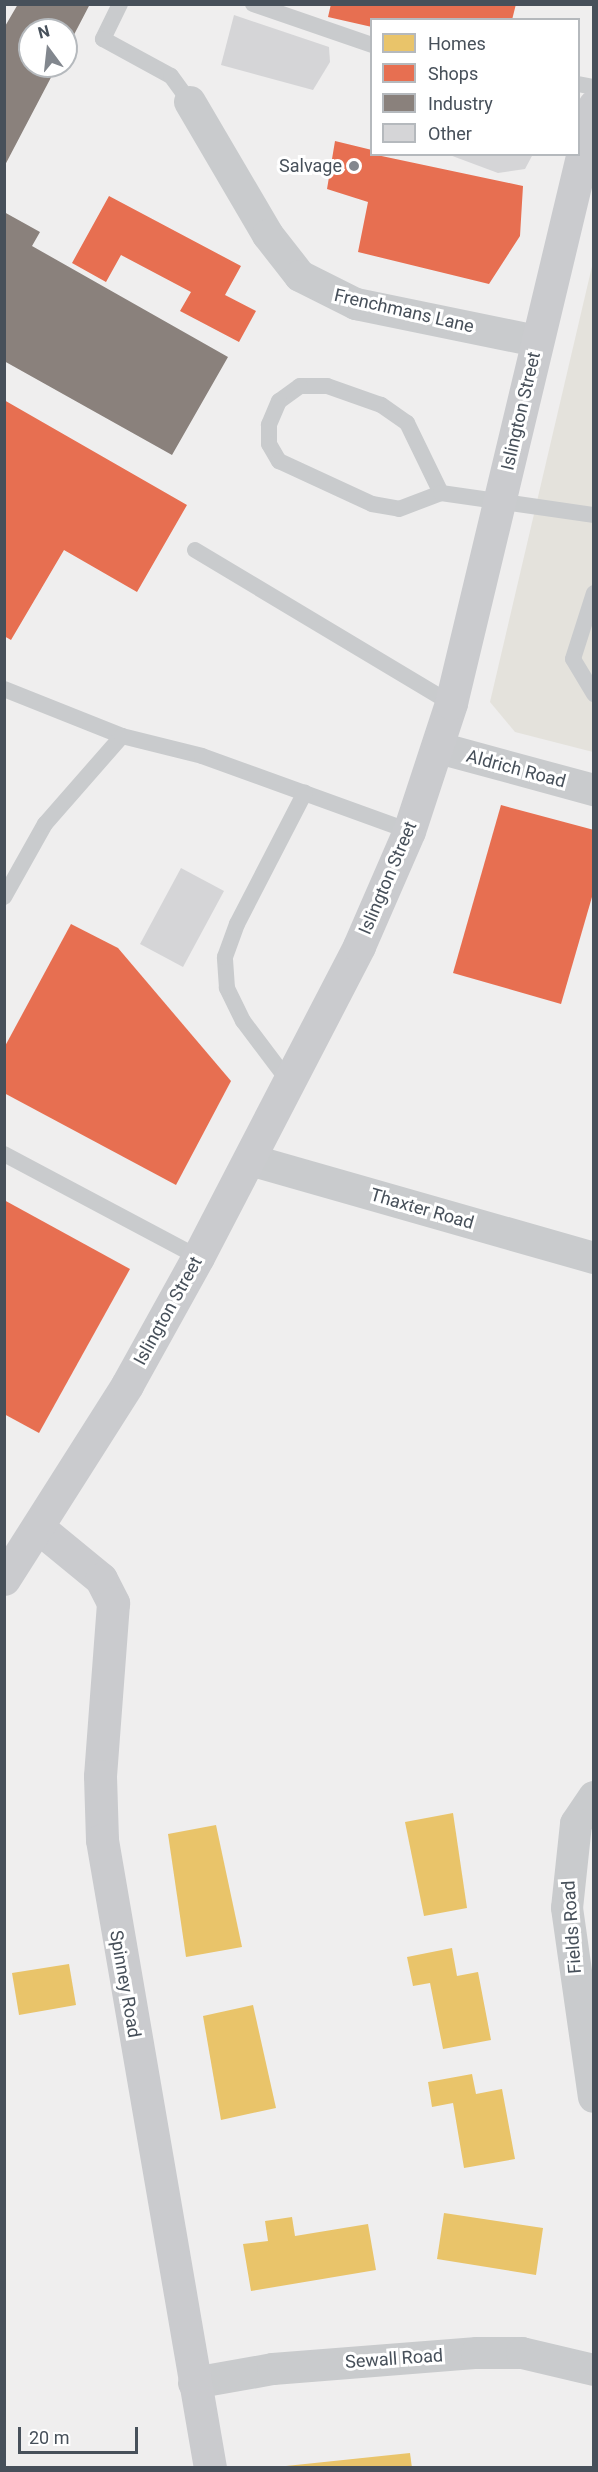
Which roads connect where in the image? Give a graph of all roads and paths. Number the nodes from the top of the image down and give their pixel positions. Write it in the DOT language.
graph roads {
  1 [pos="120,4"];
  2 [pos="253,4"];
  3 [pos="370,44"];
  4 [pos="190,102"];
  5 [pos="594,106"];
  6 [pos="537,341"];
  7 [pos="441,493"];
  8 [pos="501,500"];
  9 [pos="594,515"];
  10 [pos="195,550"];
  11 [pos="594,592"];
  12 [pos="4,689"];
  13 [pos="594,694"];
  14 [pos="451,703"];
  15 [pos="122,736"];
  16 [pos="439,748"];
  17 [pos="594,790"];
  18 [pos="305,792"];
  19 [pos="409,831"];
  20 [pos="4,897"];
  21 [pos="289,1082"];
  22 [pos="4,1154"];
  23 [pos="249,1160"];
  24 [pos="198,1257"];
  25 [pos="594,1258"];
  26 [pos="39,1528"];
  27 [pos="8,1566"];
  28 [pos="594,1797"];
  29 [pos="594,2097"];
  30 [pos="594,2370"];
  31 [pos="194,2383"];
  32 [pos="210,2468"];
  1 -- 4 [label="lane"];
  2 -- 3 [label="lane"];
  4 -- 6 [label="street, Frenchmans Lane"];
  5 -- 6 [label="street, Islington Street"];
  6 -- 8 [label="street, Islington Street"];
  7 -- 7 [label="lane"];
  7 -- 8 [label="lane"];
  8 -- 9 [label="lane"];
  8 -- 14 [label="street, Islington Street"];
  10 -- 14 [label="lane"];
  11 -- 13 [label="lane"];
  12 -- 15 [label="lane"];
  14 -- 16 [label="street, Islington Street"];
  15 -- 18 [label="lane"];
  15 -- 20 [label="lane"];
  16 -- 17 [label="street, Aldrich Road"];
  16 -- 19 [label="street, Islington Street"];
  18 -- 19 [label="lane"];
  18 -- 21 [label="lane"];
  19 -- 21 [label="street, Islington Street"];
  21 -- 23 [label="street, Islington Street"];
  22 -- 24 [label="lane"];
  23 -- 24 [label="street, Islington Street"];
  23 -- 25 [label="street, Thaxter Road"];
  24 -- 26 [label="street, Islington Street"];
  26 -- 27 [label="street, Islington Street"];
  26 -- 31 [label="street, Spinney Road"];
  28 -- 29 [label="street, Fields Road"];
  30 -- 31 [label="street, Sewall Road"];
  31 -- 32 [label="street, Spinney Road"];
}
